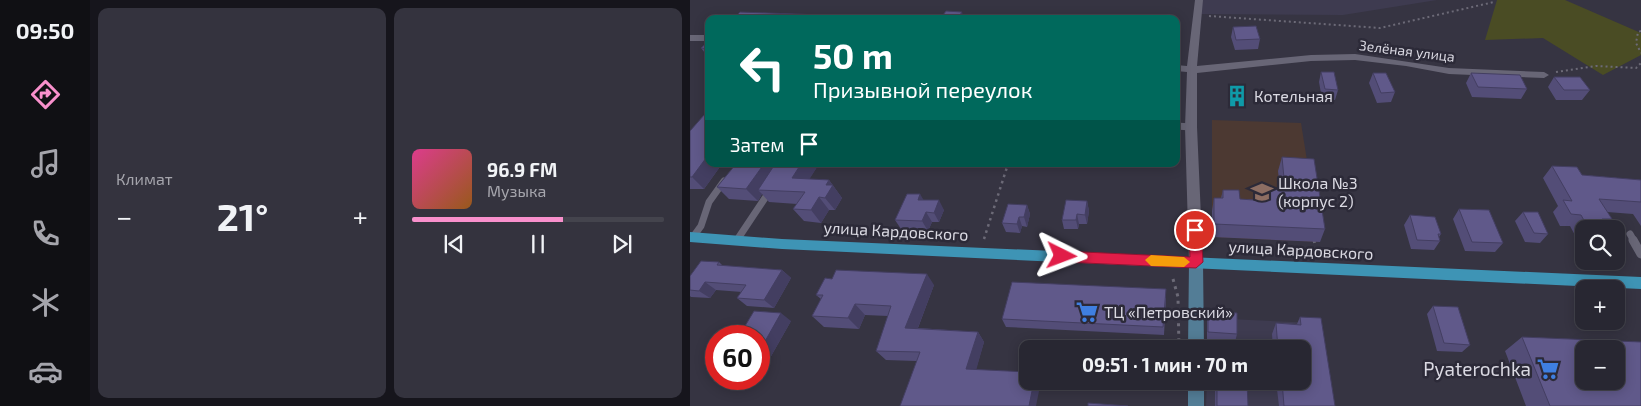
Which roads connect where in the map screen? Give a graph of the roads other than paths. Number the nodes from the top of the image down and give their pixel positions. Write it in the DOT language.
graph roads {
  1 [pos="1199,0"];
  2 [pos="690,38"];
  3 [pos="705,38"];
  4 [pos="1180,68"];
  5 [pos="1192,70"];
  6 [pos="1544,75"];
  7 [pos="1180,126"];
  8 [pos="1191,127"];
  9 [pos="731,171"];
  10 [pos="774,185"];
  11 [pos="1630,234"];
  12 [pos="691,237"];
  13 [pos="738,240"];
  14 [pos="1641,254"];
  15 [pos="1196,262"];
  16 [pos="1641,283"];
  17 [pos="1197,340"];
  18 [pos="1196,390"];
  19 [pos="1196,406"];
  1 -- 5 [label="street"];
  2 -- 3 [label="street"];
  4 -- 5 [label="street, Зелёная улица"];
  5 -- 6 [label="street, Зелёная улица"];
  5 -- 8 [label="street"];
  7 -- 8 [label="lane"];
  8 -- 15 [label="street"];
  9 -- 12 [label="lane"];
  10 -- 13 [label="lane"];
  11 -- 14 [label="lane"];
  12 -- 13 [label="main road, улица Кардовского"];
  13 -- 15 [label="main road, улица Кардовского"];
  15 -- 16 [label="main road, улица Кардовского"];
  15 -- 17 [label="street"];
  18 -- 19 [label="street"];
}
